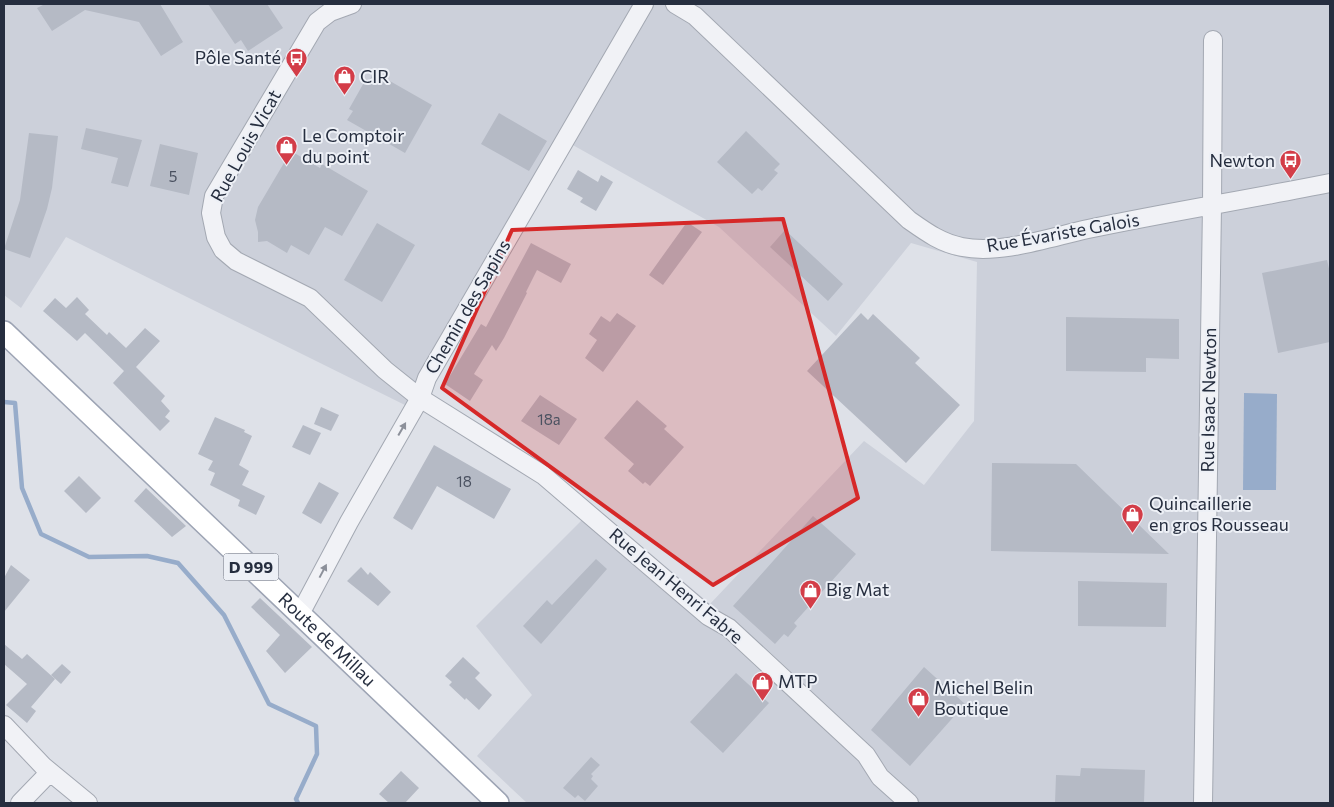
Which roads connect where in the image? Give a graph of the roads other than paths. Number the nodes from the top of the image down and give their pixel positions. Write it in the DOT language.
graph roads {
  1 [pos="352,4"];
  2 [pos="644,4"];
  3 [pos="674,4"];
  4 [pos="1213,40"];
  5 [pos="1330,183"];
  6 [pos="1212,206"];
  7 [pos="4,332"];
  8 [pos="420,398"];
  9 [pos="300,614"];
  10 [pos="4,725"];
  11 [pos="50,772"];
  12 [pos="20,803"];
  13 [pos="88,803"];
  14 [pos="498,803"];
  15 [pos="909,803"];
  16 [pos="1203,803"];
  1 -- 8 [label="street, Rue Louis Vicat"];
  2 -- 8 [label="street, Chemin des Sapins"];
  3 -- 6 [label="street, Rue Évariste Galois"];
  4 -- 6 [label="street, Rue Isaac Newton"];
  5 -- 6 [label="street, Rue Évariste Galois"];
  6 -- 16 [label="street, Rue Isaac Newton"];
  7 -- 9 [label="main road, Route de Millau / D 999"];
  9 -- 8 [label="street, Chemin des Sapins, one-way"];
  8 -- 15 [label="street, Rue Jean Henri Fabre"];
  9 -- 14 [label="main road, Route de Millau / D 999"];
  10 -- 11 [label="street"];
  11 -- 12 [label="street"];
  11 -- 13 [label="street"];
}
